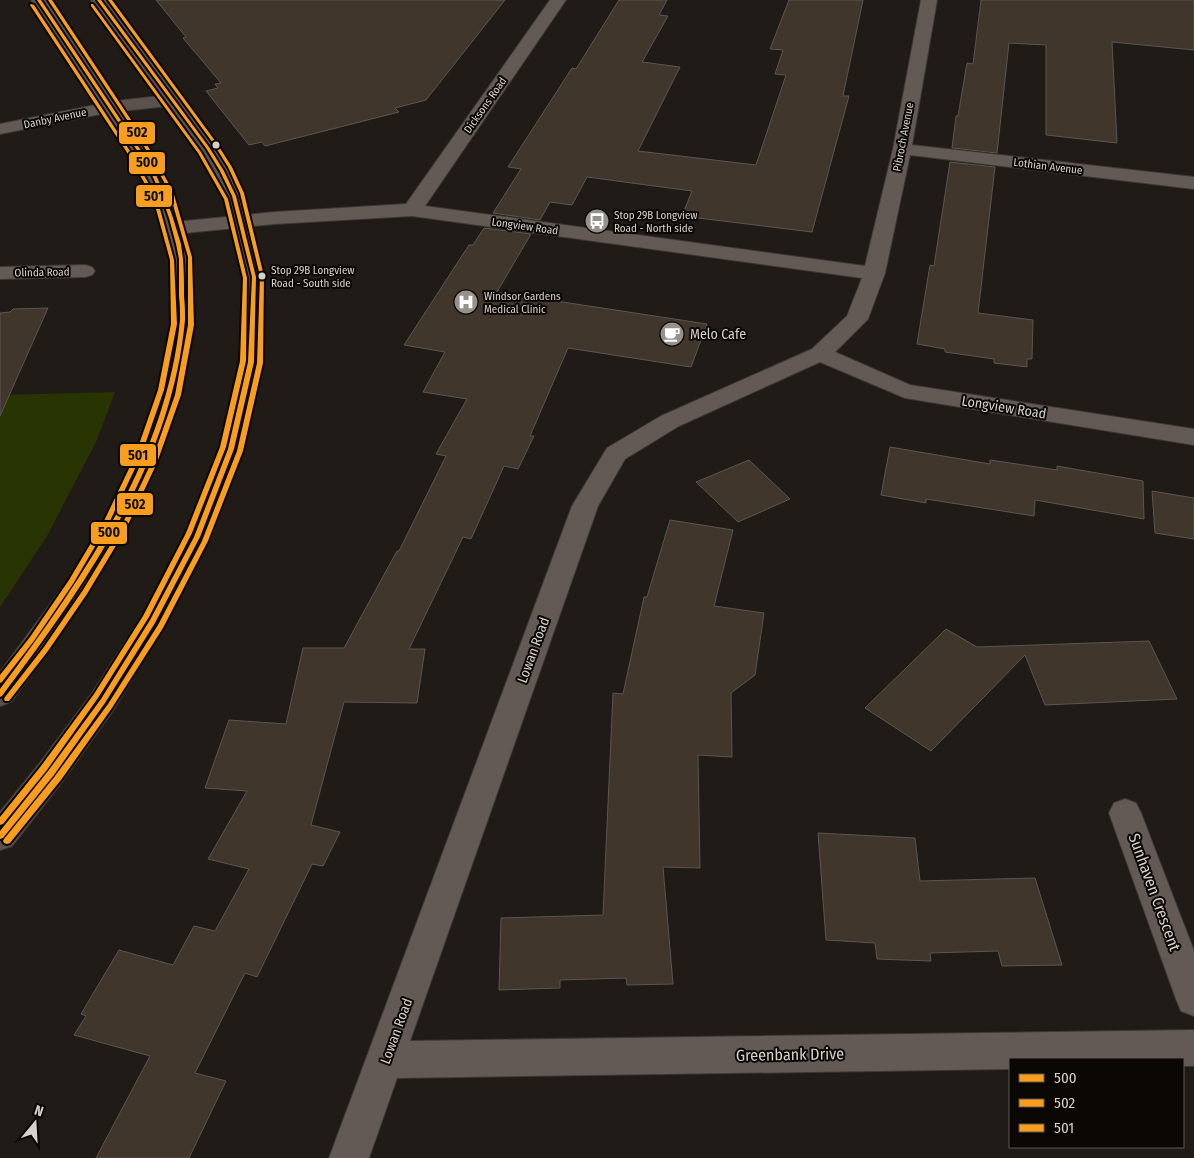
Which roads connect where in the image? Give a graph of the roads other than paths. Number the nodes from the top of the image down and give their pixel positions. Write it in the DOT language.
graph roads {
  1 [pos="39,0"];
  2 [pos="98,0"];
  3 [pos="558,0"];
  4 [pos="929,0"];
  5 [pos="173,100"];
  6 [pos="110,107"];
  7 [pos="0,129"];
  8 [pos="902,149"];
  9 [pos="1194,183"];
  10 [pos="412,210"];
  11 [pos="243,220"];
  12 [pos="175,228"];
  13 [pos="85,271"];
  14 [pos="0,273"];
  15 [pos="874,273"];
  16 [pos="820,354"];
  17 [pos="1194,437"];
  18 [pos="0,694"];
  19 [pos="1126,813"];
  20 [pos="0,836"];
  21 [pos="1194,1000"];
  22 [pos="1194,1048"];
  23 [pos="385,1060"];
  24 [pos="348,1158"];
  1 -- 6 [label="main road"];
  2 -- 5 [label="main road"];
  3 -- 10 [label="street, Dicksons Road"];
  4 -- 8 [label="street, Pibroch Avenue"];
  5 -- 6 [label="main road"];
  5 -- 11 [label="main road"];
  6 -- 7 [label="street, Danby Avenue"];
  6 -- 12 [label="main road"];
  8 -- 9 [label="street, Lothian Avenue"];
  8 -- 15 [label="street, Pibroch Avenue"];
  10 -- 11 [label="street, Longview Road"];
  10 -- 15 [label="street, Longview Road"];
  11 -- 12 [label="street, Longview Road"];
  11 -- 20 [label="main road"];
  12 -- 18 [label="main road"];
  13 -- 14 [label="street, Olinda Road"];
  15 -- 16 [label="street, Lowan Road"];
  16 -- 17 [label="street, Longview Road"];
  16 -- 23 [label="street, Lowan Road"];
  19 -- 21 [label="street, Sunhaven Crescent"];
  22 -- 23 [label="street, Greenbank Drive"];
  23 -- 24 [label="street, Lowan Road"];
}
